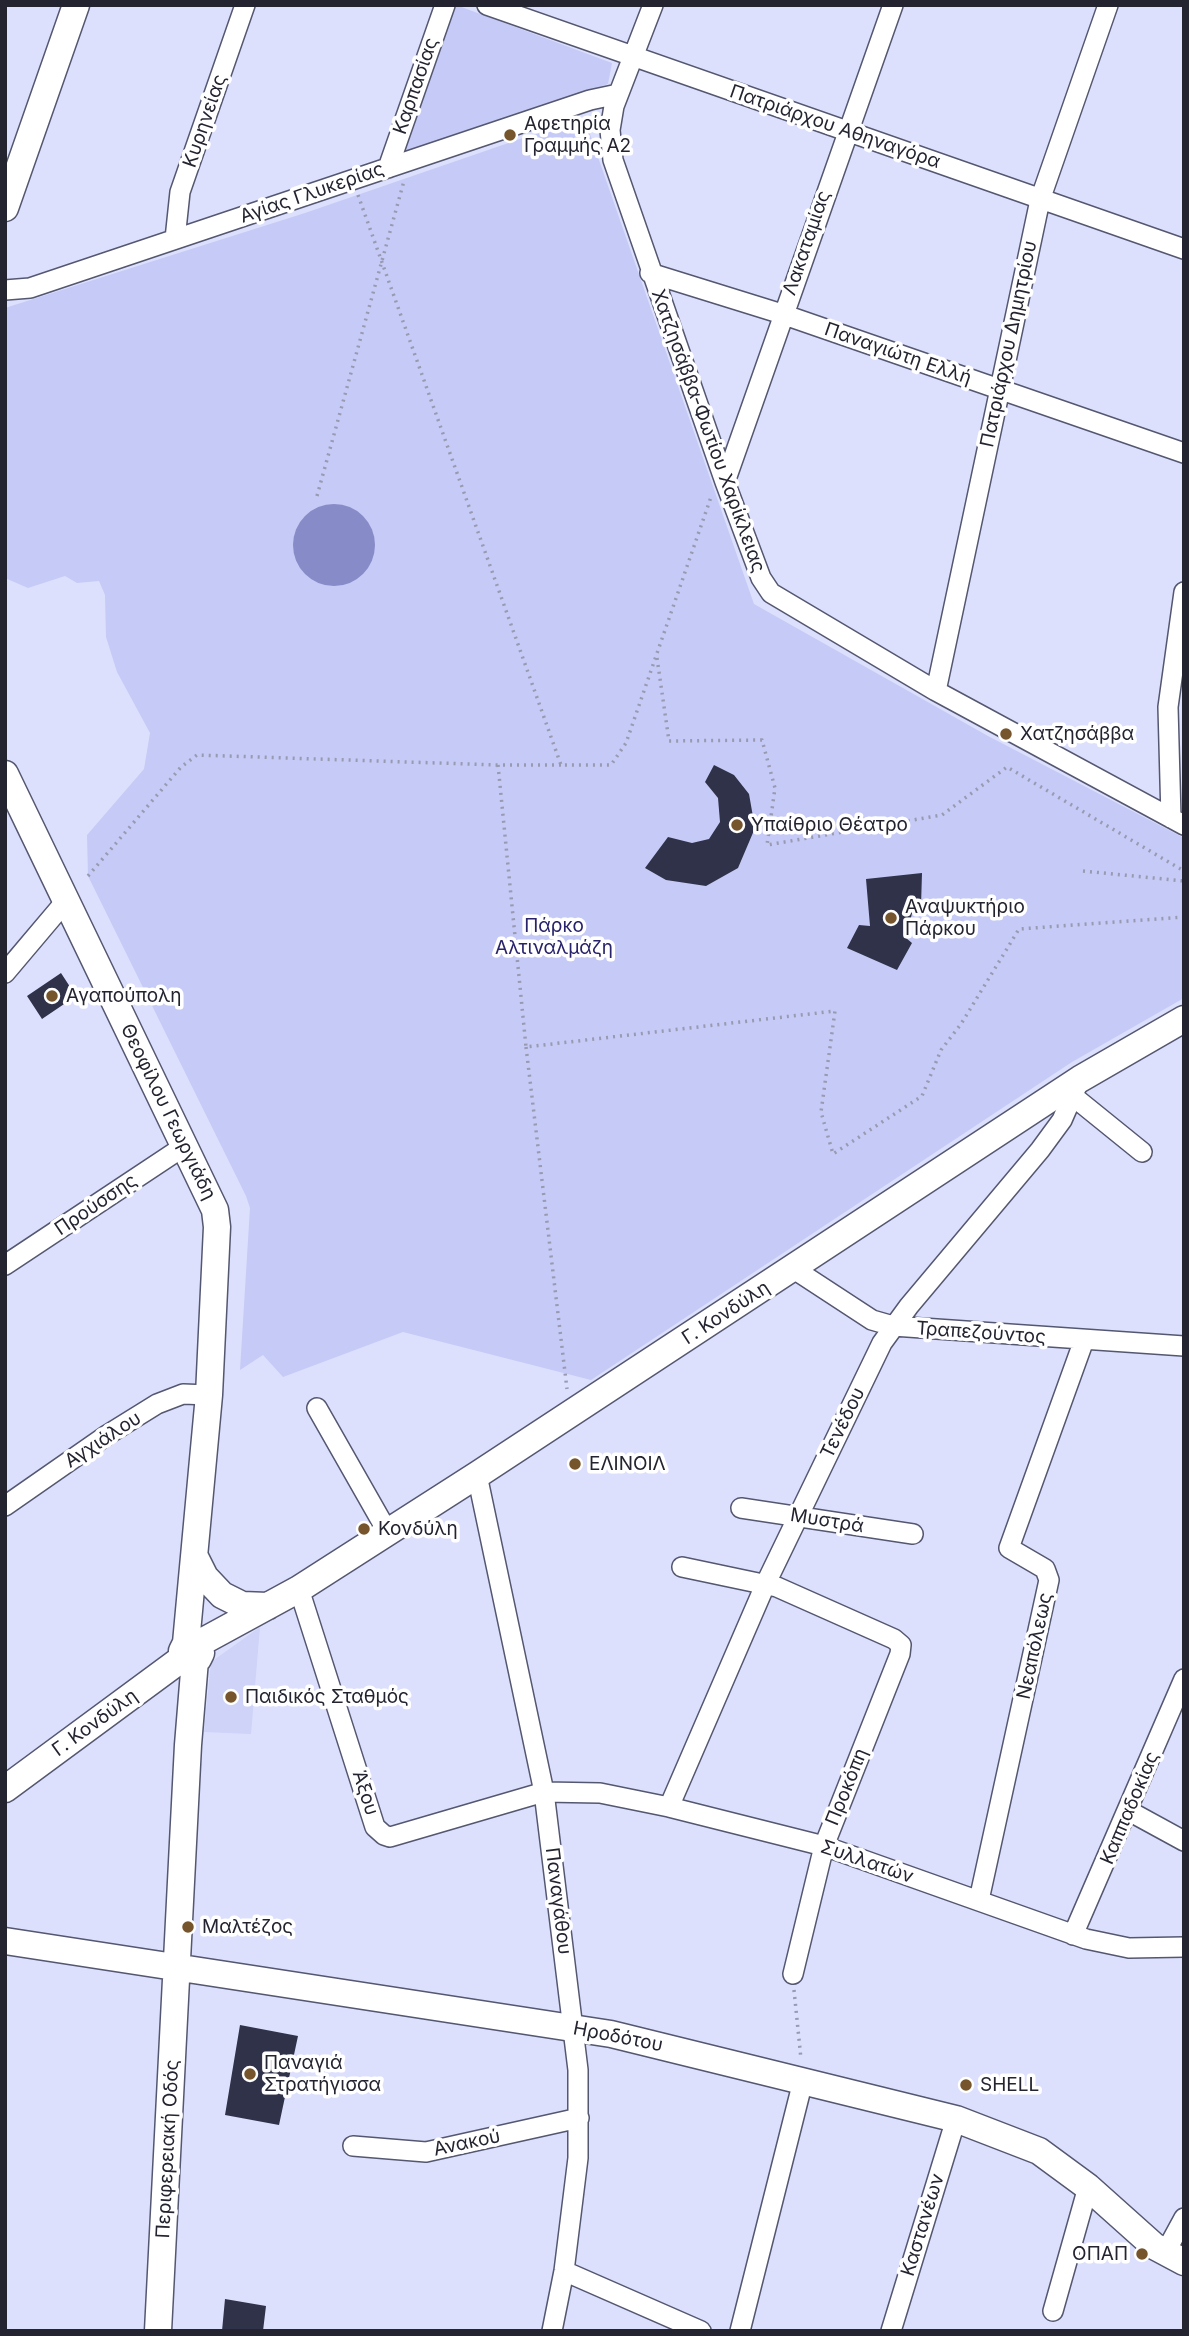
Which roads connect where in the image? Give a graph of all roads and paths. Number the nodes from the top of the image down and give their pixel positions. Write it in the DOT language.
graph roads {
  1 [pos="76,5"];
  2 [pos="245,5"];
  3 [pos="445,5"];
  4 [pos="487,5"];
  5 [pos="653,5"];
  6 [pos="893,5"];
  7 [pos="1108,5"];
  8 [pos="633,58"];
  9 [pos="618,94"];
  10 [pos="847,130"];
  11 [pos="396,173"];
  12 [pos="358,195"];
  13 [pos="1040,200"];
  14 [pos="5,208"];
  15 [pos="175,239"];
  16 [pos="1184,249"];
  17 [pos="382,263"];
  18 [pos="650,273"];
  19 [pos="5,290"];
  20 [pos="782,314"];
  21 [pos="999,388"];
  22 [pos="1184,453"];
  23 [pos="719,486"];
  24 [pos="317,496"];
  25 [pos="1184,592"];
  26 [pos="656,655"];
  27 [pos="936,691"];
  28 [pos="498,765"];
  29 [pos="561,765"];
  30 [pos="5,774"];
  31 [pos="1177,822"];
  32 [pos="1083,871"];
  33 [pos="1184,871"];
  34 [pos="88,876"];
  35 [pos="1184,881"];
  36 [pos="65,902"];
  37 [pos="1184,917"];
  38 [pos="5,973"];
  39 [pos="1184,1019"];
  40 [pos="526,1047"];
  41 [pos="1077,1088"];
  42 [pos="186,1145"];
  43 [pos="1142,1152"];
  44 [pos="5,1265"];
  45 [pos="794,1269"];
  46 [pos="893,1326"];
  47 [pos="1084,1340"];
  48 [pos="1184,1346"];
  49 [pos="209,1395"];
  50 [pos="317,1408"];
  51 [pos="570,1415"];
  52 [pos="477,1475"];
  53 [pos="8,1498"];
  54 [pos="741,1508"];
  55 [pos="797,1517"];
  56 [pos="387,1531"];
  57 [pos="913,1534"];
  58 [pos="196,1559"];
  59 [pos="682,1567"];
  60 [pos="766,1583"];
  61 [pos="299,1589"];
  62 [pos="268,1606"];
  63 [pos="192,1651"];
  64 [pos="1184,1679"];
  65 [pos="5,1788"];
  66 [pos="544,1792"];
  67 [pos="669,1807"];
  68 [pos="1129,1811"];
  69 [pos="1184,1841"];
  70 [pos="824,1846"];
  71 [pos="979,1900"];
  72 [pos="1073,1935"];
  73 [pos="5,1941"];
  74 [pos="1184,1947"];
  75 [pos="179,1967"];
  76 [pos="793,1974"];
  77 [pos="574,2028"];
  78 [pos="803,2081"];
  79 [pos="579,2118"];
  80 [pos="956,2119"];
  81 [pos="353,2146"];
  82 [pos="1088,2187"];
  83 [pos="1184,2218"];
  84 [pos="1174,2258"];
  85 [pos="564,2271"];
  86 [pos="1053,2311"];
  87 [pos="158,2331"];
  88 [pos="552,2331"];
  89 [pos="701,2331"];
  90 [pos="740,2331"];
  91 [pos="891,2331"];
  1 -- 14 [label="street"];
  2 -- 15 [label="street, Κυρηνείας"];
  3 -- 11 [label="street, Καρπασίας"];
  4 -- 8 [label="street, Πατριάρχου Αθηναγόρα"];
  5 -- 8 [label="street, Χατζησάββα-Φωτίου Χαρίκλειας"];
  6 -- 10 [label="street, Λακαταμίας"];
  7 -- 13 [label="street, Πατριάρχου Δημητρίου"];
  8 -- 9 [label="street, Χατζησάββα-Φωτίου Χαρίκλειας"];
  8 -- 10 [label="street, Πατριάρχου Αθηναγόρα"];
  9 -- 11 [label="street, Αγίας Γλυκερίας"];
  9 -- 18 [label="street, Χατζησάββα-Φωτίου Χαρίκλειας"];
  10 -- 13 [label="street, Πατριάρχου Αθηναγόρα"];
  10 -- 20 [label="street, Λακαταμίας"];
  11 -- 15 [label="street, Αγίας Γλυκερίας"];
  11 -- 17 [label="path"];
  12 -- 17 [label="path"];
  13 -- 16 [label="street, Πατριάρχου Αθηναγόρα"];
  13 -- 21 [label="street, Πατριάρχου Δημητρίου"];
  15 -- 19 [label="street, Αγίας Γλυκερίας"];
  17 -- 24 [label="path"];
  17 -- 29 [label="path"];
  18 -- 20 [label="street, Παναγιώτη Ελλή"];
  18 -- 23 [label="street, Χατζησάββα-Φωτίου Χαρίκλειας"];
  20 -- 21 [label="street, Παναγιώτη Ελλή"];
  20 -- 23 [label="street, Λακαταμίας"];
  21 -- 22 [label="street, Παναγιώτη Ελλή"];
  21 -- 27 [label="street, Πατριάρχου Δημητρίου"];
  23 -- 26 [label="path"];
  23 -- 27 [label="street, Χατζησάββα-Φωτίου Χαρίκλειας"];
  25 -- 31 [label="street"];
  26 -- 29 [label="path"];
  26 -- 33 [label="path"];
  27 -- 31 [label="street, Χατζησάββα-Φωτίου Χαρίκλειας"];
  28 -- 29 [label="path"];
  28 -- 34 [label="path"];
  28 -- 40 [label="path"];
  30 -- 36 [label="street, Θεοφίλου Γεωργιάδη"];
  32 -- 35 [label="path"];
  36 -- 38 [label="street"];
  36 -- 42 [label="street, Θεοφίλου Γεωργιάδη"];
  37 -- 40 [label="path"];
  39 -- 41 [label="street, Γ. Κονδύλη"];
  40 -- 51 [label="path"];
  41 -- 43 [label="street"];
  41 -- 45 [label="street, Γ. Κονδύλη"];
  41 -- 46 [label="street, Τενέδου"];
  42 -- 44 [label="street, Προύσσης"];
  42 -- 49 [label="street, Θεοφίλου Γεωργιάδη"];
  45 -- 46 [label="street, Τραπεζούντος"];
  45 -- 51 [label="street, Γ. Κονδύλη"];
  46 -- 47 [label="street, Τραπεζούντος"];
  46 -- 55 [label="street, Τενέδου"];
  47 -- 48 [label="street, Τραπεζούντος"];
  47 -- 71 [label="street, Νεαπόλεως"];
  49 -- 53 [label="street, Αγχιάλου"];
  49 -- 58 [label="street, Θεοφίλου Γεωργιάδη"];
  50 -- 56 [label="street"];
  51 -- 52 [label="street, Γ. Κονδύλη"];
  52 -- 56 [label="street, Γ. Κονδύλη"];
  52 -- 66 [label="street, Παναγάθου"];
  54 -- 55 [label="street, Μυστρά"];
  55 -- 57 [label="street, Μυστρά"];
  55 -- 60 [label="street, Τενέδου"];
  56 -- 61 [label="street, Γ. Κονδύλη"];
  58 -- 62 [label="street"];
  58 -- 63 [label="street, Θεοφίλου Γεωργιάδη"];
  59 -- 60 [label="street"];
  60 -- 67 [label="street, Τενέδου"];
  60 -- 70 [label="street, Προκόπη"];
  61 -- 62 [label="street, Γ. Κονδύλη"];
  61 -- 66 [label="street, Άξου"];
  62 -- 63 [label="street, Γ. Κονδύλη"];
  63 -- 65 [label="street, Γ. Κονδύλη"];
  63 -- 75 [label="street, Θεοφίλου Γεωργιάδη"];
  64 -- 68 [label="street, Καππαδοκίας"];
  66 -- 67 [label="street, Συλλατών"];
  66 -- 77 [label="street, Παναγάθου"];
  67 -- 70 [label="street, Συλλατών"];
  68 -- 69 [label="street"];
  68 -- 72 [label="street, Καππαδοκίας"];
  70 -- 71 [label="street, Συλλατών"];
  70 -- 76 [label="street, Προκόπη"];
  71 -- 72 [label="street, Συλλατών"];
  72 -- 74 [label="street, Συλλατών"];
  73 -- 75 [label="street, Ηροδότου"];
  75 -- 77 [label="street, Ηροδότου"];
  75 -- 87 [label="street, Περιφερειακή Οδός"];
  76 -- 78 [label="path"];
  77 -- 78 [label="street, Ηροδότου"];
  77 -- 79 [label="street, Παναγάθου"];
  78 -- 80 [label="street, Ηροδότου"];
  78 -- 90 [label="street"];
  79 -- 81 [label="street, Ανακού"];
  79 -- 85 [label="street, Παναγάθου"];
  80 -- 82 [label="street, Ηροδότου"];
  80 -- 91 [label="street, Καστανέων"];
  82 -- 84 [label="street, Ηροδότου"];
  82 -- 86 [label="street"];
  83 -- 84 [label="street"];
  85 -- 88 [label="street, Παναγάθου"];
  85 -- 89 [label="street"];
}
